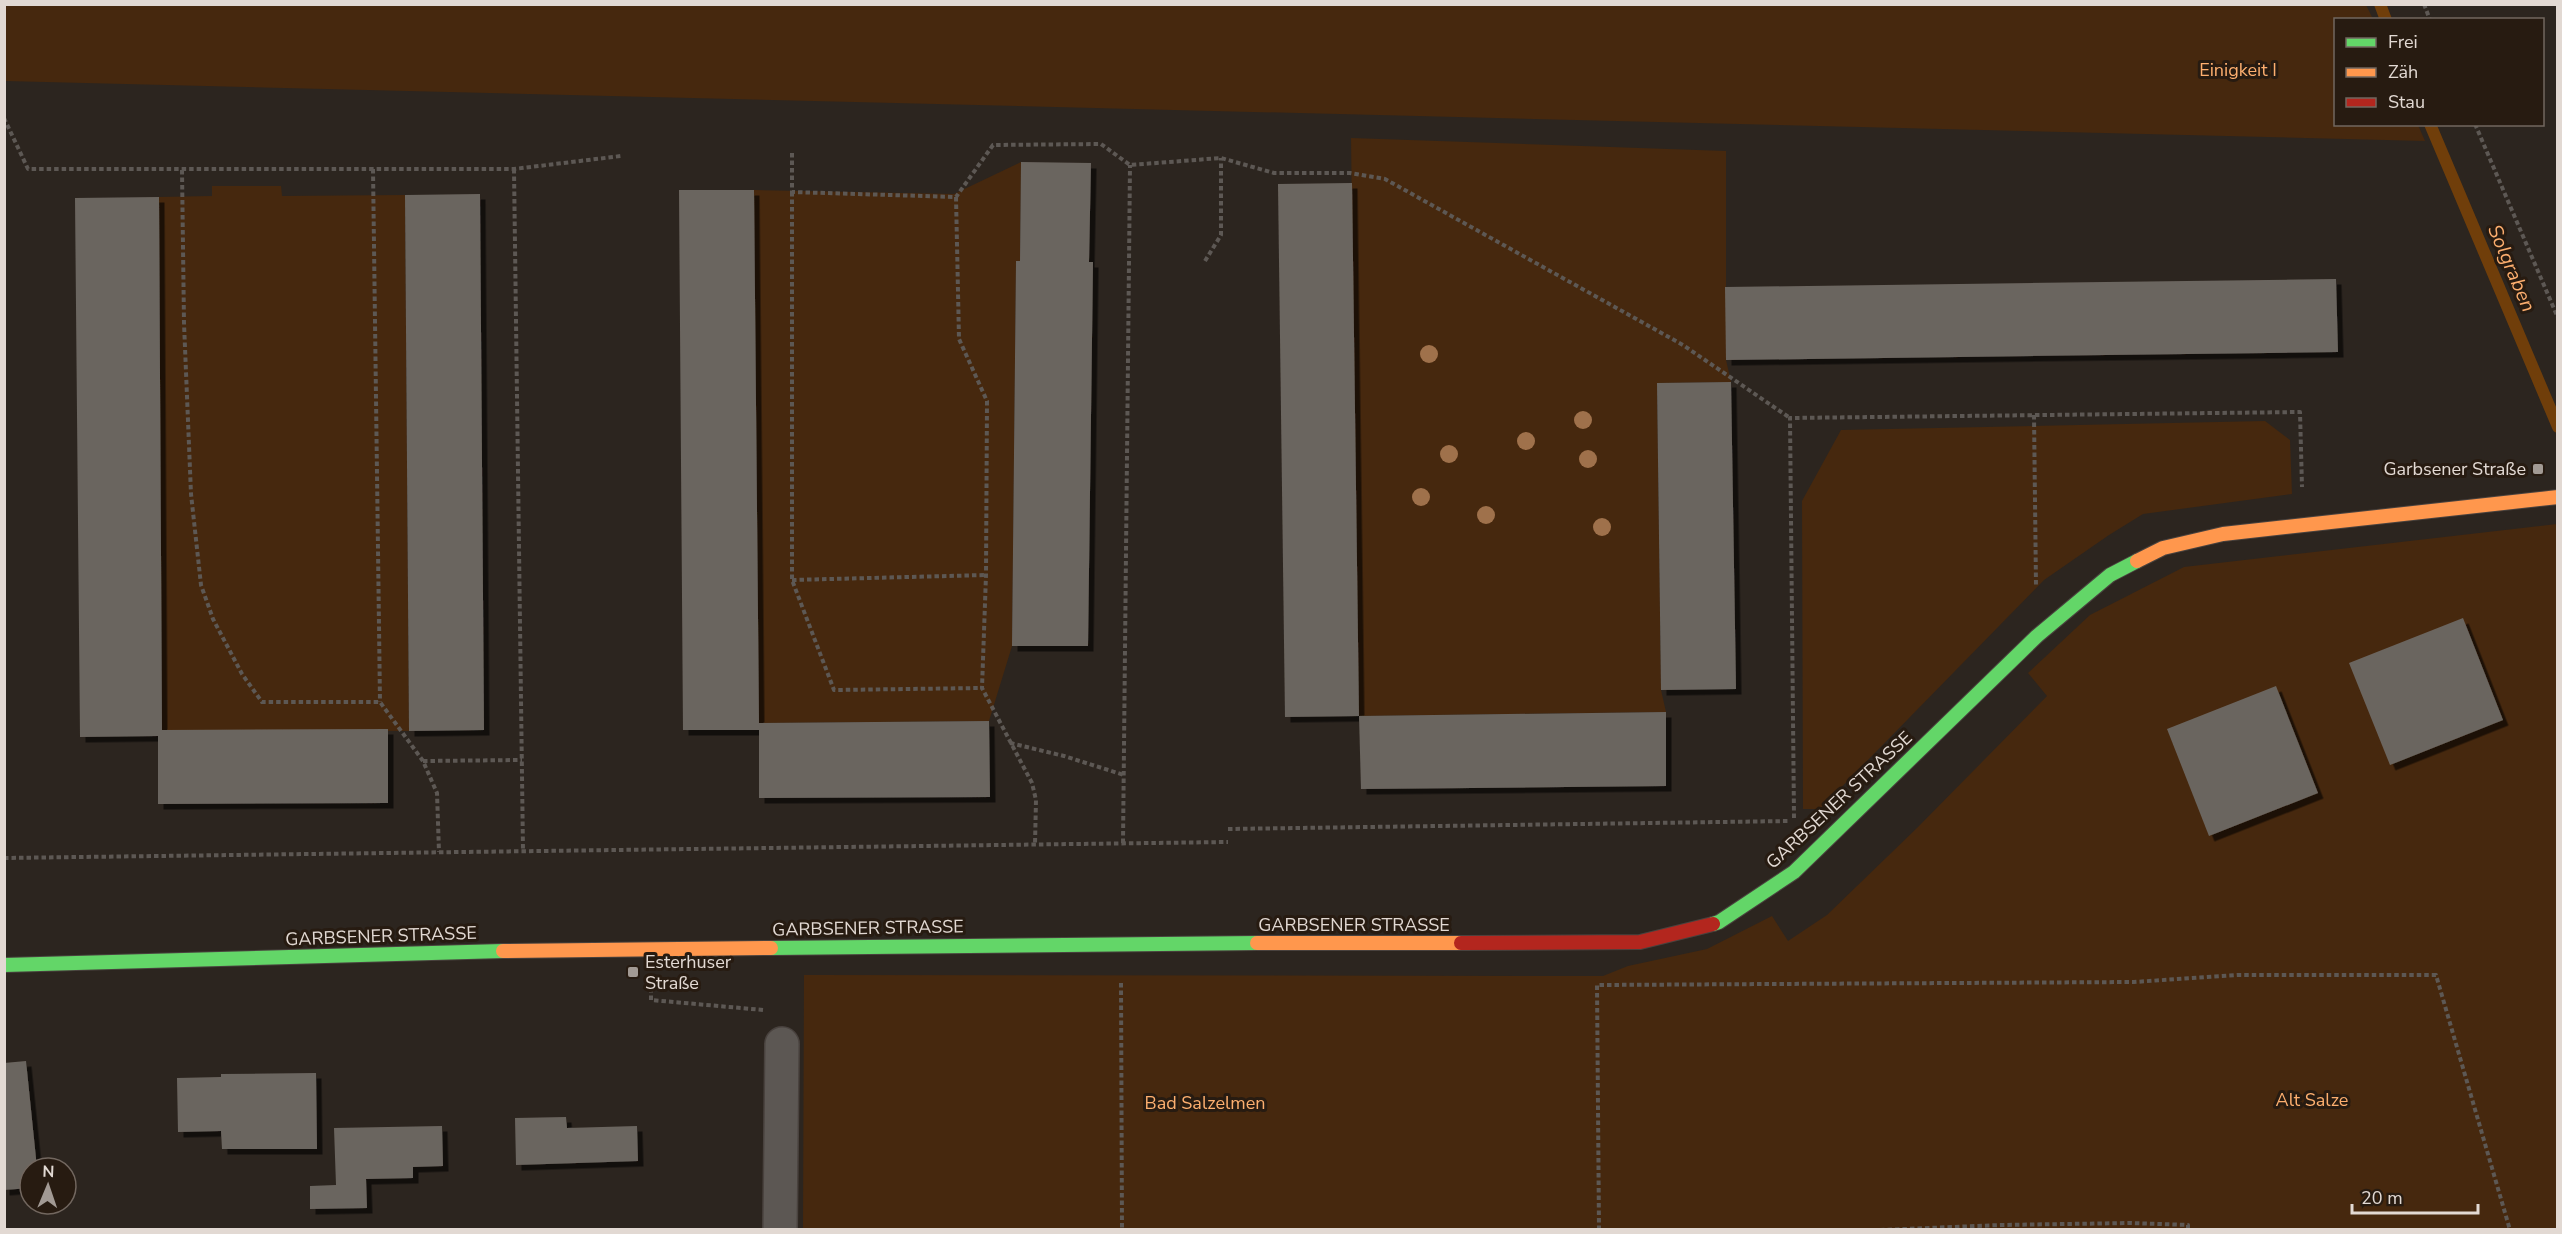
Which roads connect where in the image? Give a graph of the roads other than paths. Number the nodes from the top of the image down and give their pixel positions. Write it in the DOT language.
graph roads {
  1 [pos="2558,497"];
  2 [pos="4,965"];
  3 [pos="782,1044"];
  4 [pos="780,1230"];
  1 -- 2 [label="street, GARBSENER STRASSE"];
  3 -- 4 [label="street"];
}
